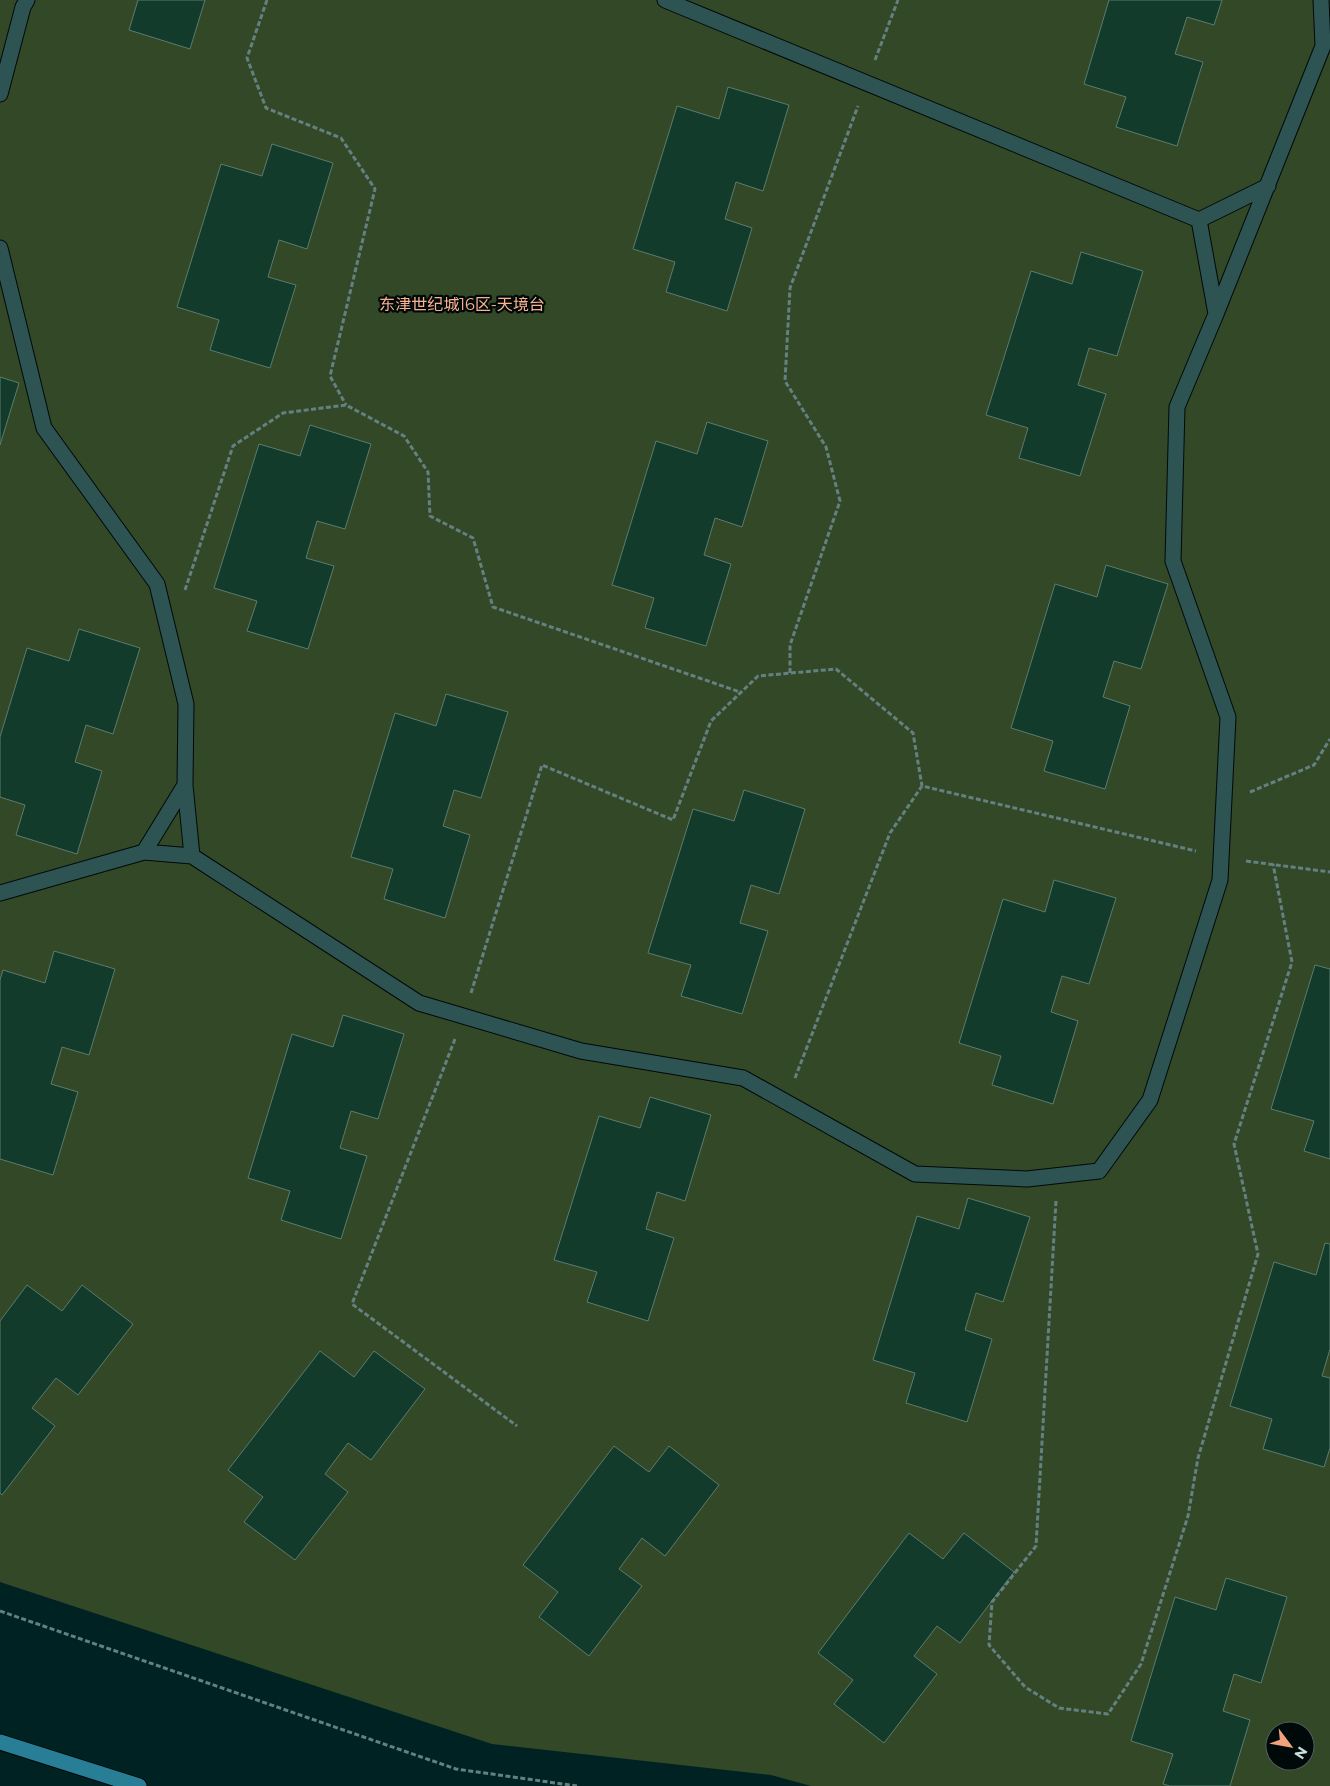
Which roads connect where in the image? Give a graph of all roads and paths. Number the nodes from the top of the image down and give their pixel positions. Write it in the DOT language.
graph roads {
  1 [pos="27,0"];
  2 [pos="267,0"];
  3 [pos="665,0"];
  4 [pos="898,0"];
  5 [pos="1321,0"];
  6 [pos="866,83"];
  7 [pos="0,94"];
  8 [pos="1268,186"];
  9 [pos="1199,220"];
  10 [pos="0,248"];
  11 [pos="1216,314"];
  12 [pos="346,405"];
  13 [pos="166,624"];
  14 [pos="790,673"];
  15 [pos="740,692"];
  16 [pos="1330,739"];
  17 [pos="185,786"];
  18 [pos="922,786"];
  19 [pos="1224,803"];
  20 [pos="144,852"];
  21 [pos="192,856"];
  22 [pos="1222,858"];
  23 [pos="1273,864"];
  24 [pos="1330,872"];
  25 [pos="0,893"];
  26 [pos="463,1016"];
  27 [pos="786,1102"];
  28 [pos="1058,1176"];
  29 [pos="517,1426"];
  30 [pos="0,1611"];
  31 [pos="0,1742"];
  32 [pos="139,1786"];
  33 [pos="577,1786"];
  1 -- 7 [label="lane"];
  2 -- 12 [label="path"];
  3 -- 6 [label="lane"];
  4 -- 6 [label="path"];
  5 -- 8 [label="lane"];
  6 -- 9 [label="lane"];
  6 -- 14 [label="path"];
  8 -- 9 [label="lane"];
  8 -- 11 [label="lane"];
  9 -- 11 [label="lane"];
  10 -- 13 [label="lane"];
  11 -- 19 [label="lane"];
  12 -- 13 [label="path"];
  12 -- 15 [label="path"];
  13 -- 17 [label="lane"];
  14 -- 15 [label="path"];
  14 -- 18 [label="path"];
  15 -- 26 [label="path"];
  16 -- 19 [label="path"];
  17 -- 20 [label="lane"];
  17 -- 21 [label="lane"];
  18 -- 22 [label="path"];
  18 -- 27 [label="path"];
  19 -- 22 [label="lane"];
  20 -- 21 [label="lane"];
  20 -- 25 [label="lane"];
  21 -- 26 [label="lane"];
  22 -- 23 [label="path"];
  22 -- 28 [label="lane"];
  23 -- 24 [label="path"];
  23 -- 28 [label="path"];
  26 -- 27 [label="lane"];
  26 -- 29 [label="path"];
  27 -- 28 [label="lane"];
  30 -- 33 [label="path"];
  31 -- 32 [label="main road"];
}
